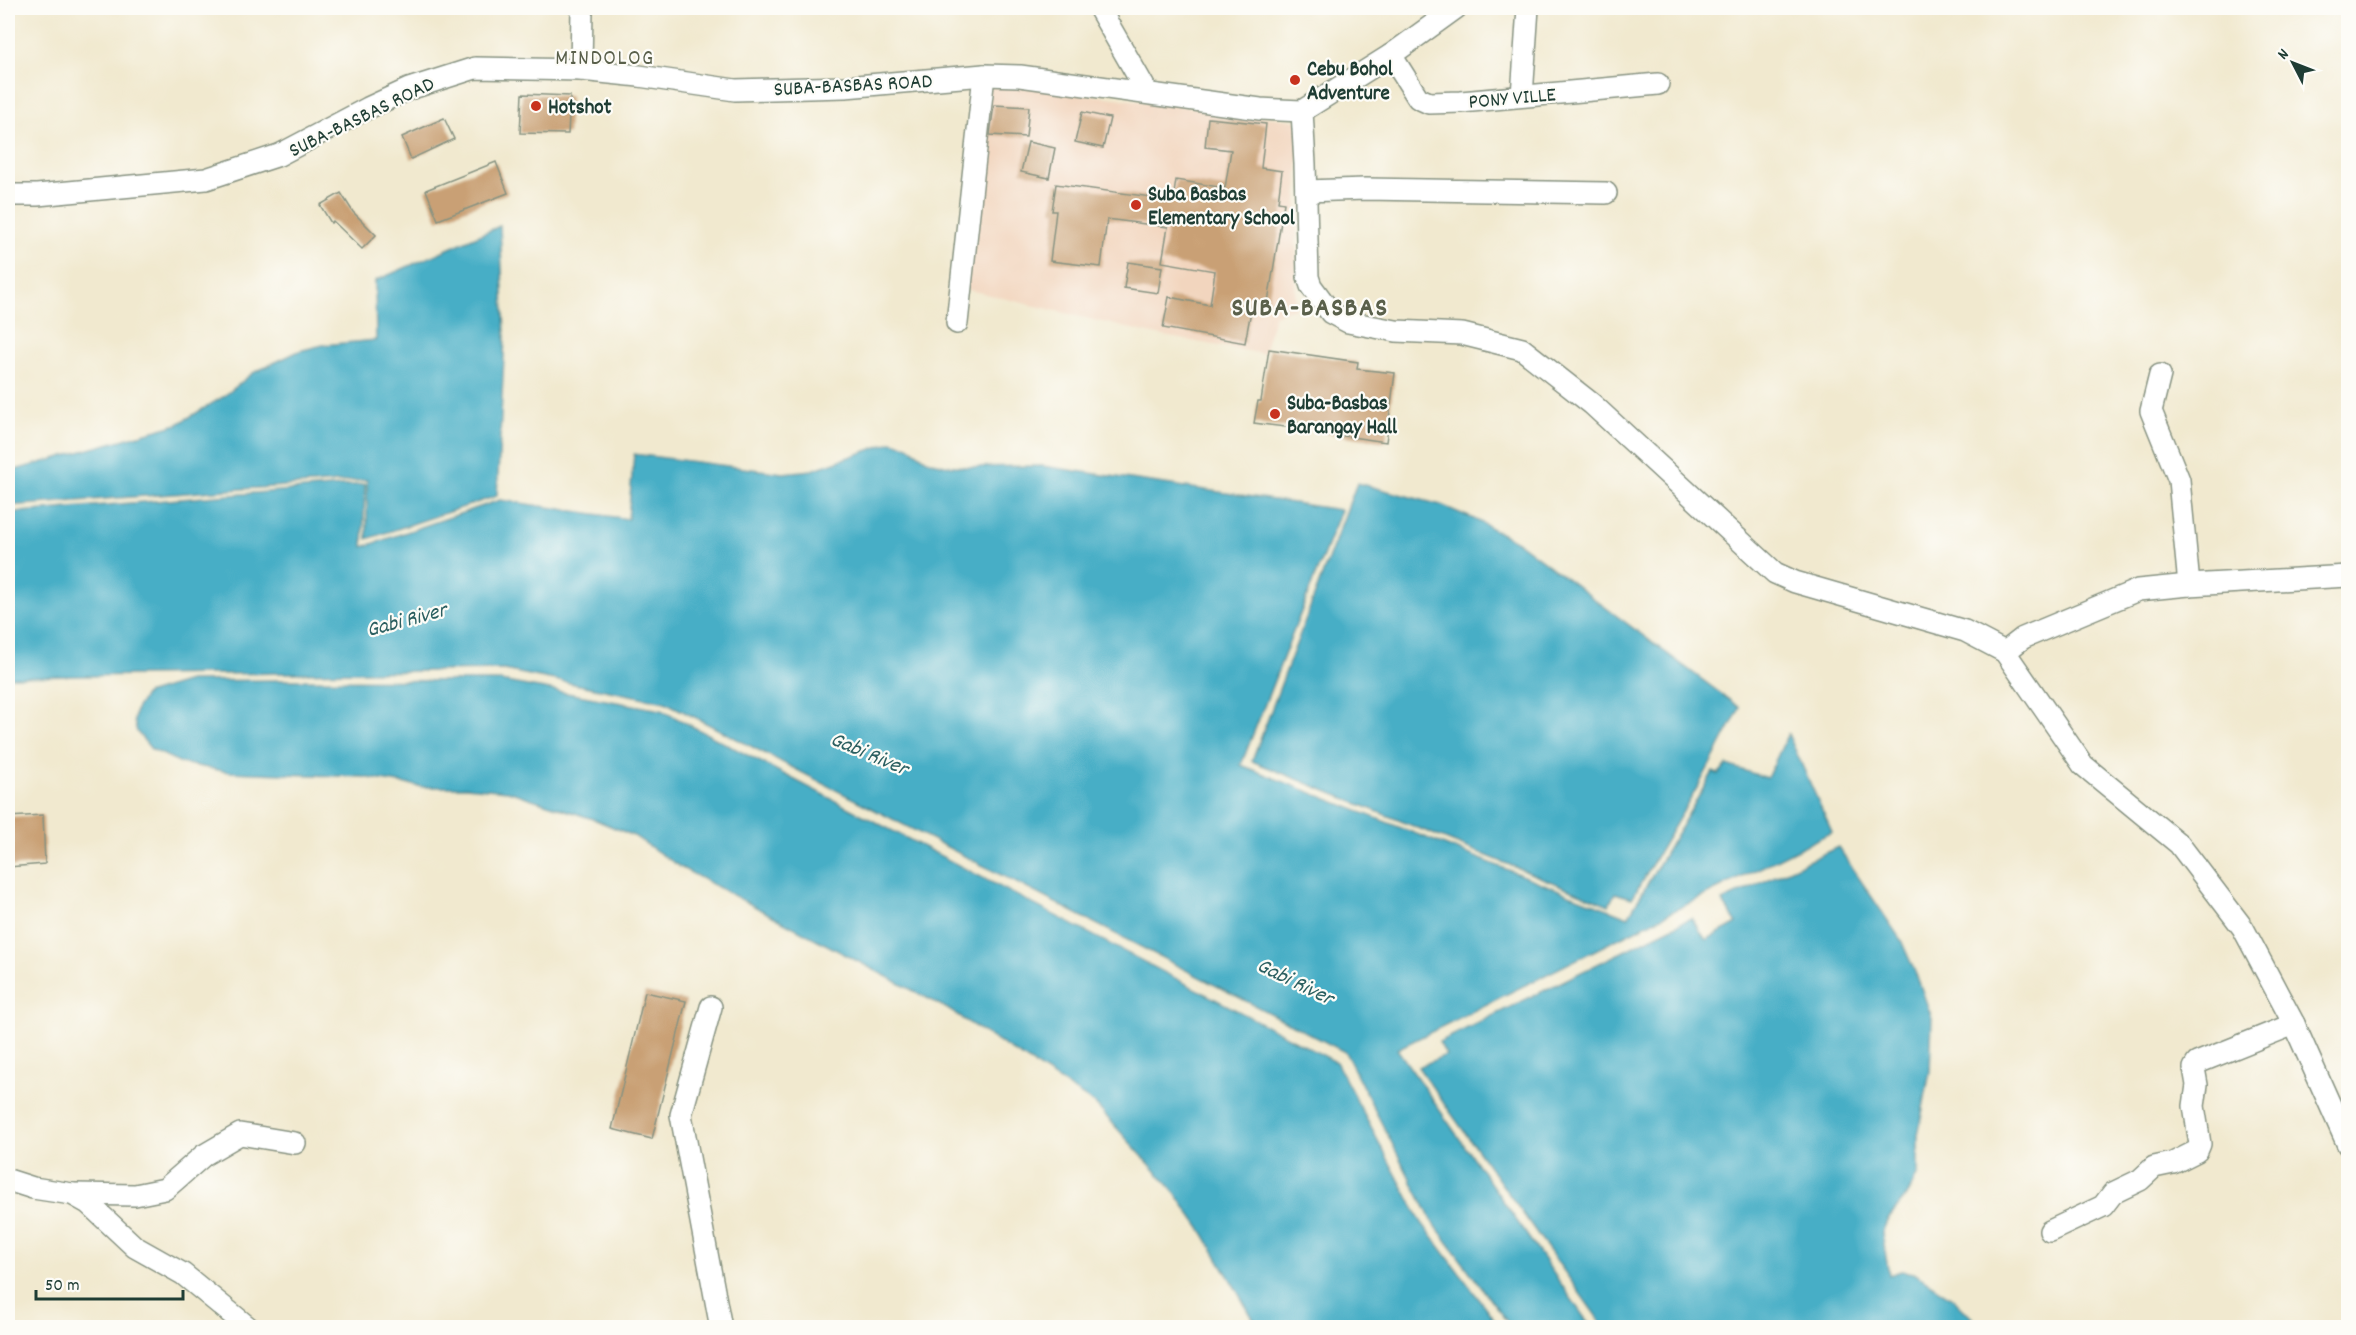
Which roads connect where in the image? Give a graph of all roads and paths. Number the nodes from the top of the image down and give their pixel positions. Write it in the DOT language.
graph roads {
  1 [pos="582,8"];
  2 [pos="1099,8"];
  3 [pos="1456,8"];
  4 [pos="1528,8"];
  5 [pos="1390,55"];
  6 [pos="581,70"];
  7 [pos="984,75"];
  8 [pos="1658,84"];
  9 [pos="1147,92"];
  10 [pos="1522,96"];
  11 [pos="1302,111"];
  12 [pos="1306,191"];
  13 [pos="1606,193"];
  14 [pos="8,195"];
  15 [pos="957,323"];
  16 [pos="2160,375"];
  17 [pos="2349,576"];
  18 [pos="2189,585"];
  19 [pos="2005,652"];
  20 [pos="711,1007"];
  21 [pos="2295,1024"];
  22 [pos="295,1143"];
  23 [pos="2349,1144"];
  24 [pos="8,1180"];
  25 [pos="72,1194"];
  26 [pos="2050,1231"];
  27 [pos="249,1328"];
  28 [pos="722,1328"];
  1 -- 6 [label="street"];
  2 -- 9 [label="street"];
  3 -- 5 [label="street"];
  4 -- 10 [label="street"];
  5 -- 10 [label="street, PONY VILLE"];
  5 -- 11 [label="street"];
  6 -- 7 [label="street, SUBA-BASBAS ROAD"];
  6 -- 14 [label="street, SUBA-BASBAS ROAD"];
  7 -- 9 [label="street, SUBA-BASBAS ROAD"];
  7 -- 15 [label="street"];
  8 -- 10 [label="street, PONY VILLE"];
  9 -- 11 [label="street, SUBA-BASBAS ROAD"];
  11 -- 12 [label="street"];
  12 -- 13 [label="street"];
  12 -- 19 [label="street"];
  16 -- 18 [label="street"];
  17 -- 18 [label="street"];
  18 -- 19 [label="street"];
  19 -- 21 [label="street"];
  20 -- 28 [label="street"];
  21 -- 23 [label="street"];
  21 -- 26 [label="street"];
  22 -- 25 [label="street"];
  24 -- 25 [label="street"];
  25 -- 27 [label="street"];
}
